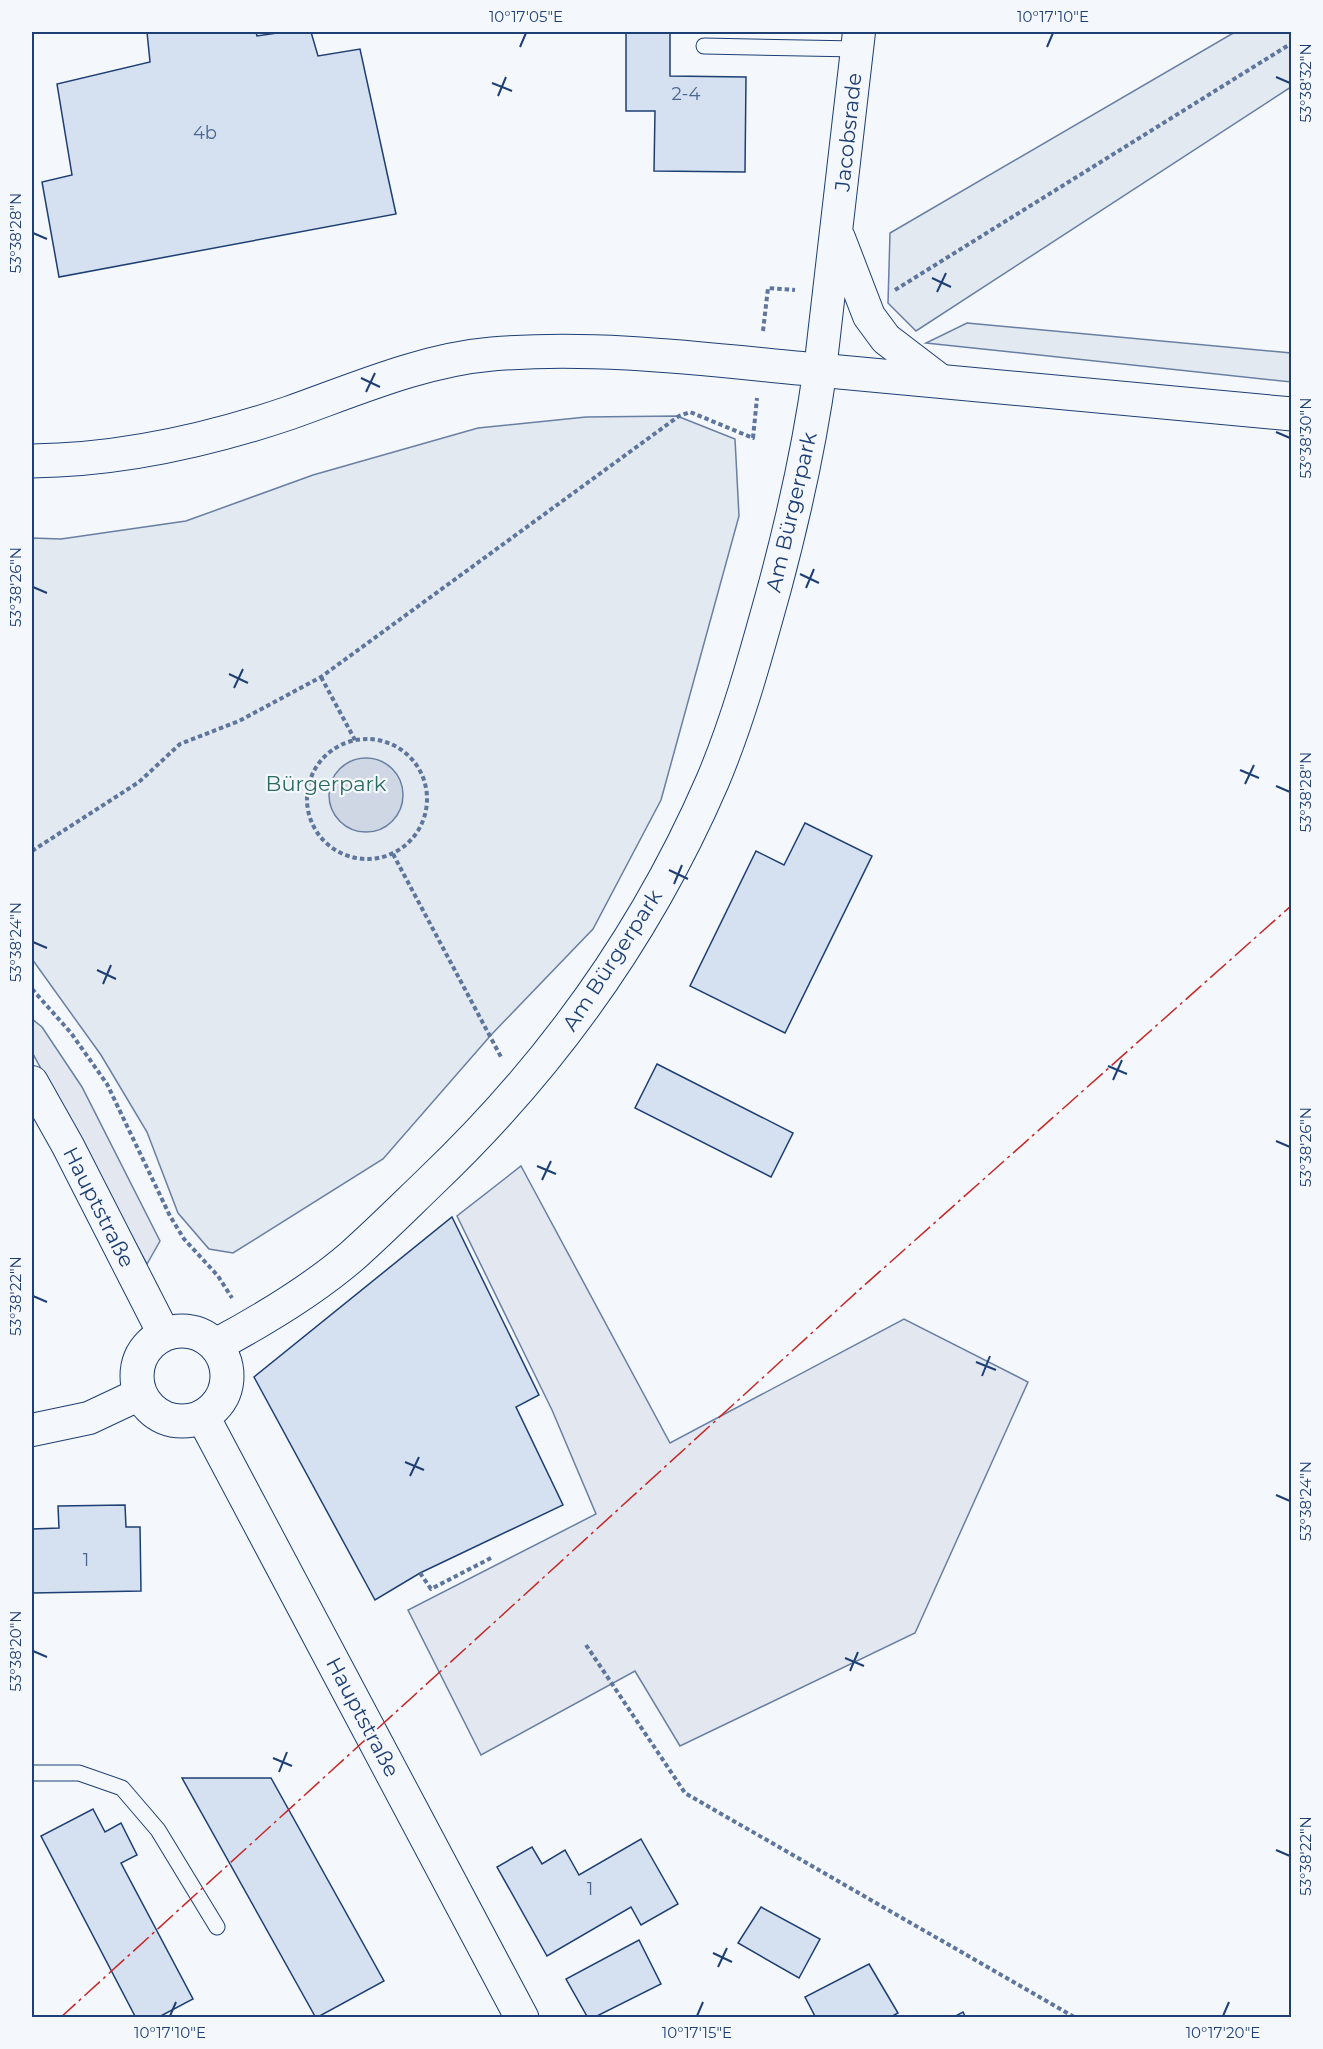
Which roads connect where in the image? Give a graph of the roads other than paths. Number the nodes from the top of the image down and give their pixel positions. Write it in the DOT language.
graph roads {
  1 [pos="858,40"];
  2 [pos="704,46"];
  3 [pos="837,232"];
  4 [pos="820,370"];
  5 [pos="941,381"];
  6 [pos="1292,414"];
  7 [pos="32,461"];
  8 [pos="32,1082"];
  9 [pos="164,1334"];
  10 [pos="216,1346"];
  11 [pos="140,1394"];
  12 [pos="203,1417"];
  13 [pos="32,1430"];
  14 [pos="32,1773"];
  15 [pos="217,1927"];
  16 [pos="522,2018"];
  1 -- 2 [label="lane"];
  1 -- 3 [label="street, Jacobsrade"];
  3 -- 4 [label="street, Jacobsrade"];
  3 -- 5 [label="street, Jacobsrade"];
  4 -- 5 [label="street"];
  4 -- 7 [label="street"];
  4 -- 10 [label="street, Am Bürgerpark"];
  5 -- 6 [label="street"];
  8 -- 9 [label="street, Hauptstraße"];
  9 -- 10 [label="street"];
  9 -- 11 [label="street"];
  10 -- 12 [label="street"];
  11 -- 12 [label="street"];
  11 -- 13 [label="street"];
  12 -- 16 [label="street, Hauptstraße"];
  14 -- 15 [label="lane"];
}
